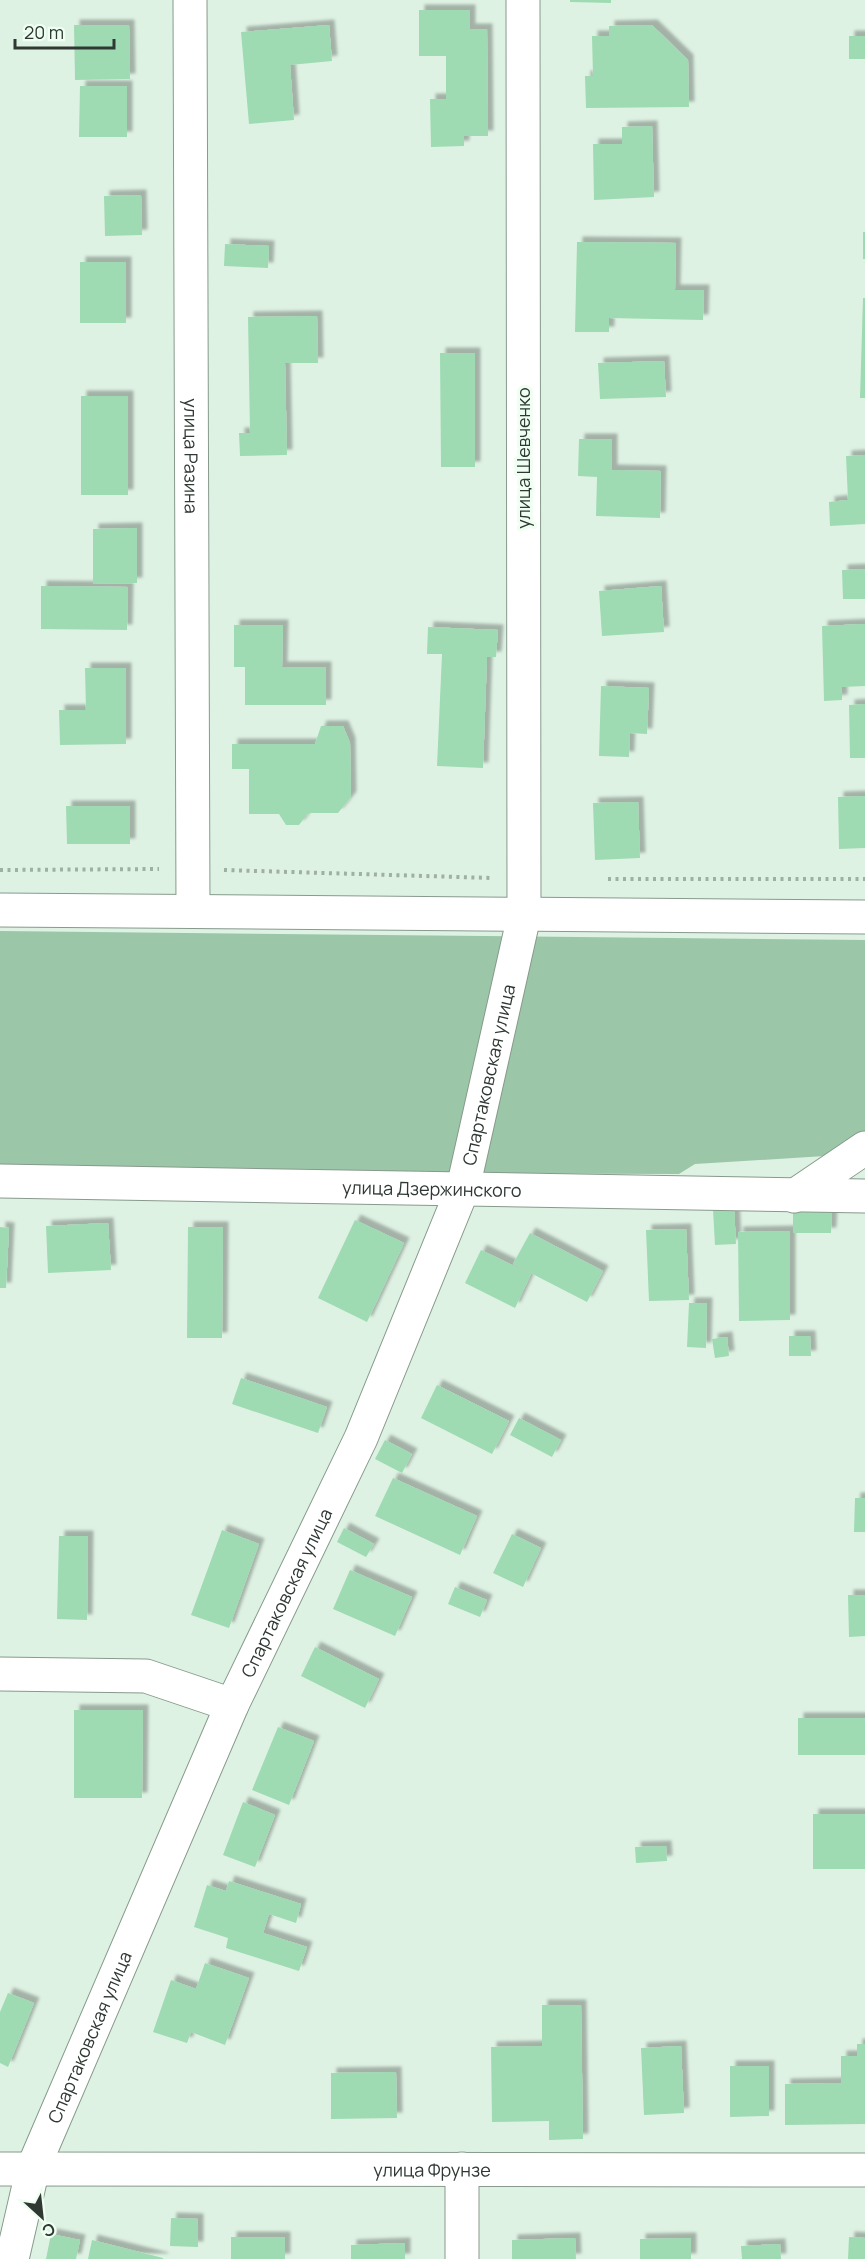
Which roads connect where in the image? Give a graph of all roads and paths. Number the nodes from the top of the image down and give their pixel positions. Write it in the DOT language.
graph roads {
  1 [pos="190,0"];
  2 [pos="523,0"];
  3 [pos="193,869"];
  4 [pos="0,870"];
  5 [pos="524,879"];
  6 [pos="606,879"];
  7 [pos="865,879"];
  8 [pos="0,909"];
  9 [pos="193,911"];
  10 [pos="524,916"];
  11 [pos="865,917"];
  12 [pos="865,1148"];
  13 [pos="0,1181"];
  14 [pos="463,1188"];
  15 [pos="794,1196"];
  16 [pos="865,1196"];
  17 [pos="0,1674"];
  18 [pos="232,1705"];
  19 [pos="33,2168"];
  20 [pos="0,2169"];
  21 [pos="462,2169"];
  22 [pos="865,2170"];
  23 [pos="12,2259"];
  24 [pos="462,2259"];
  1 -- 3 [label="street, улица Разина"];
  2 -- 5 [label="street, улица Шевченко"];
  3 -- 4 [label="path"];
  3 -- 5 [label="path"];
  3 -- 9 [label="street, улица Разина"];
  5 -- 10 [label="street, улица Шевченко"];
  6 -- 7 [label="path"];
  8 -- 9 [label="street"];
  9 -- 10 [label="street"];
  10 -- 11 [label="street"];
  10 -- 14 [label="street, Спартаковская улица"];
  12 -- 15 [label="street"];
  13 -- 14 [label="street, улица Дзержинского"];
  14 -- 15 [label="street, улица Дзержинского"];
  14 -- 18 [label="street, Спартаковская улица"];
  15 -- 16 [label="street, улица Дзержинского"];
  17 -- 18 [label="street"];
  18 -- 19 [label="street, Спартаковская улица"];
  19 -- 20 [label="street, улица Фрунзе"];
  19 -- 21 [label="street, улица Фрунзе"];
  19 -- 23 [label="street, Спартаковская улица"];
  21 -- 22 [label="street, улица Фрунзе"];
  21 -- 24 [label="street"];
}
